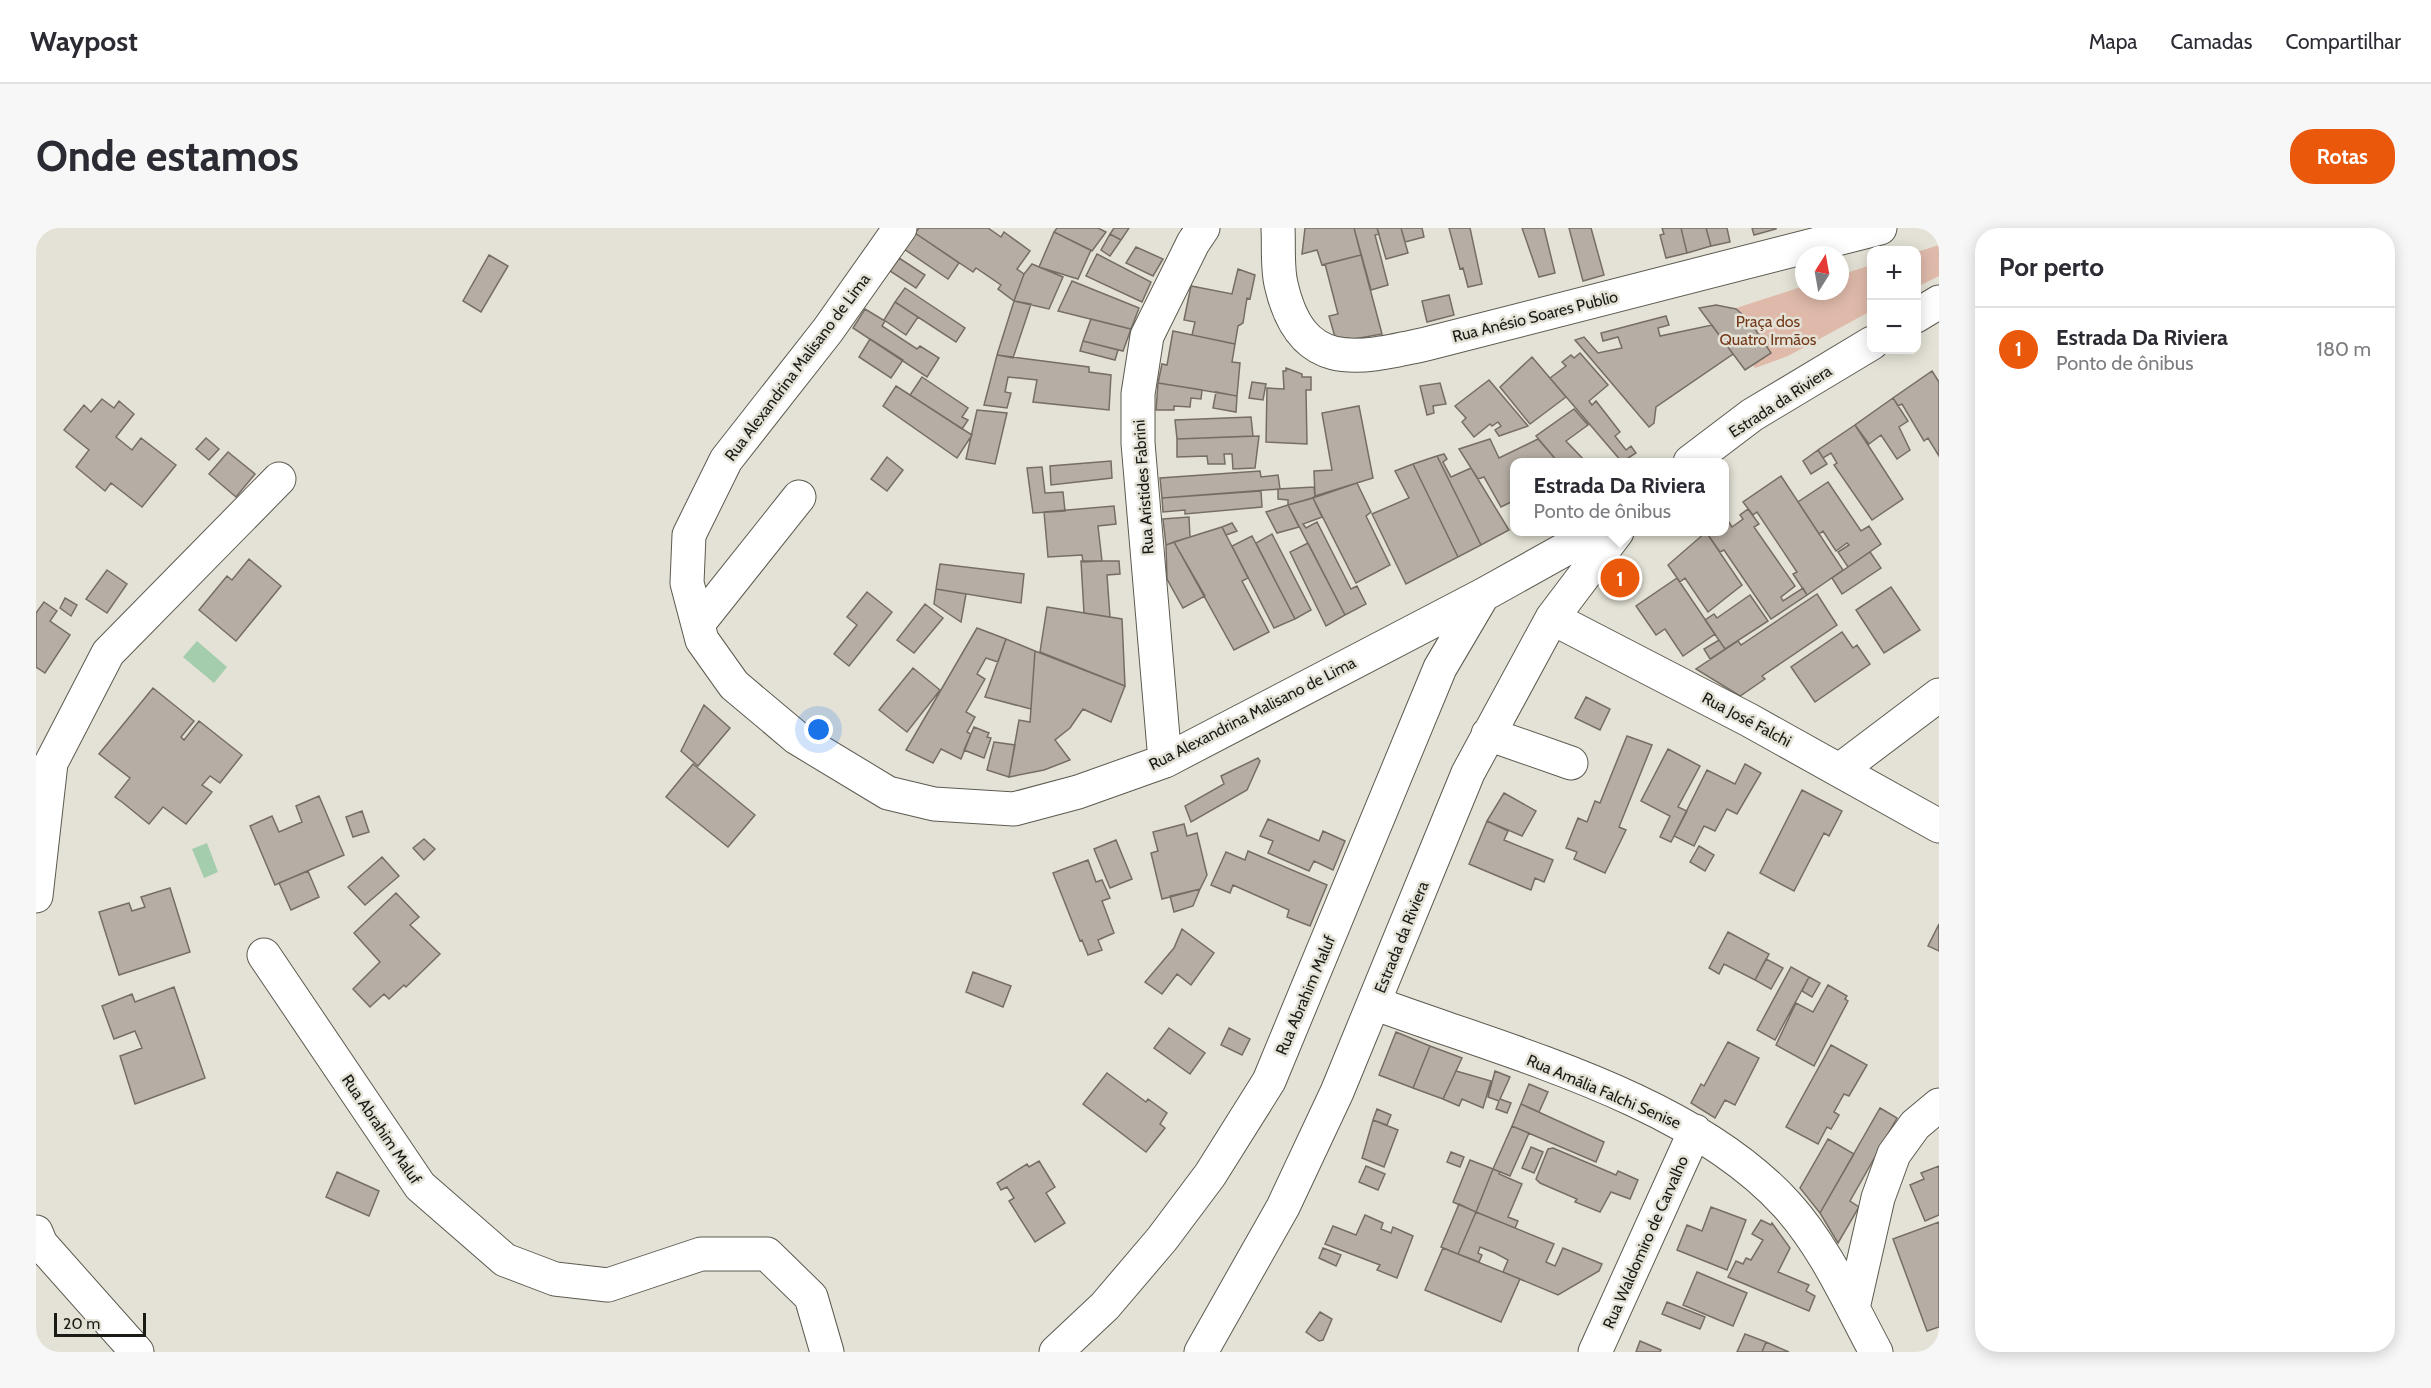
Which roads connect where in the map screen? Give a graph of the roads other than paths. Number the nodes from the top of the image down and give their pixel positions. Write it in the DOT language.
graph roads {
  1 [pos="900,228"];
  2 [pos="1203,228"];
  3 [pos="1278,228"];
  4 [pos="1880,228"];
  5 [pos="1939,302"];
  6 [pos="1921,313"];
  7 [pos="1867,346"];
  8 [pos="1695,458"];
  9 [pos="279,479"];
  10 [pos="799,497"];
  11 [pos="1587,536"];
  12 [pos="1613,536"];
  13 [pos="1483,595"];
  14 [pos="1552,618"];
  15 [pos="698,624"];
  16 [pos="1939,695"];
  17 [pos="1488,734"];
  18 [pos="1165,761"];
  19 [pos="1571,763"];
  20 [pos="1841,769"];
  21 [pos="1939,826"];
  22 [pos="36,897"];
  23 [pos="264,955"];
  24 [pos="1374,1003"];
  25 [pos="1939,1106"];
  26 [pos="1695,1131"];
  27 [pos="36,1232"];
  28 [pos="1853,1308"];
  29 [pos="137,1352"];
  30 [pos="827,1352"];
  31 [pos="1056,1352"];
  32 [pos="1202,1352"];
  33 [pos="1595,1352"];
  34 [pos="1875,1352"];
  1 -- 15 [label="street, Rua Alexandrina Malisano de Lima"];
  2 -- 18 [label="street, Rua Aristides Fabrini"];
  3 -- 4 [label="street, Rua Anésio Soares Publio"];
  5 -- 6 [label="street"];
  7 -- 8 [label="street, Estrada da Riviera"];
  9 -- 22 [label="street"];
  10 -- 15 [label="street"];
  11 -- 13 [label="street, Rua Alexandrina Malisano de Lima"];
  12 -- 14 [label="street, Estrada da Riviera"];
  13 -- 18 [label="street, Rua Alexandrina Malisano de Lima"];
  13 -- 31 [label="street, Rua Abrahim Maluf"];
  14 -- 17 [label="street, Estrada da Riviera"];
  14 -- 20 [label="street, Rua José Falchi"];
  15 -- 18 [label="street, Rua Alexandrina Malisano de Lima"];
  16 -- 20 [label="street"];
  17 -- 19 [label="street"];
  17 -- 24 [label="street, Estrada da Riviera"];
  20 -- 21 [label="street, Rua José Falchi"];
  23 -- 30 [label="street, Rua Abrahim Maluf"];
  24 -- 26 [label="street, Rua Amália Falchi Senise"];
  24 -- 32 [label="street, Estrada da Riviera"];
  25 -- 28 [label="street"];
  26 -- 28 [label="street, Rua Amália Falchi Senise"];
  26 -- 33 [label="street, Rua Waldomiro de Carvalho"];
  27 -- 29 [label="street"];
  28 -- 34 [label="street, Rua Amália Falchi Senise"];
}
